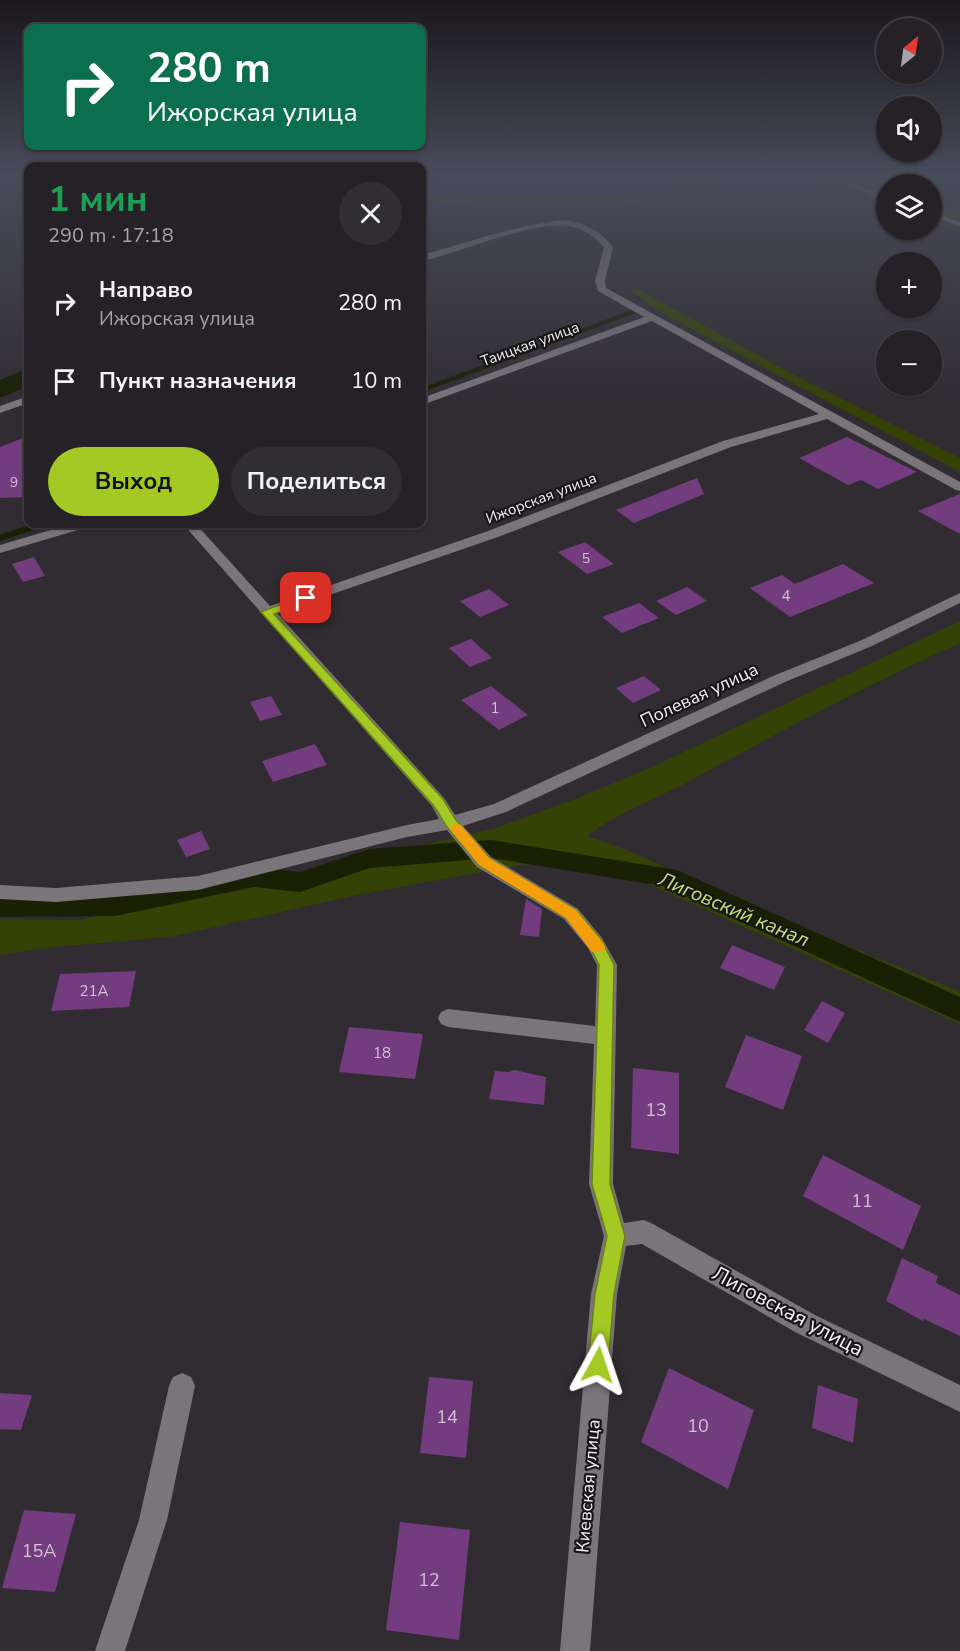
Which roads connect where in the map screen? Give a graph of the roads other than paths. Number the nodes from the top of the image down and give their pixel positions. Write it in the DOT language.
graph roads {
  1 [pos="607,254"];
  2 [pos="651,318"];
  3 [pos="24,401"];
  4 [pos="426,401"];
  5 [pos="0,410"];
  6 [pos="827,415"];
  7 [pos="960,487"];
  8 [pos="70,528"];
  9 [pos="193,528"];
  10 [pos="0,549"];
  11 [pos="960,597"];
  12 [pos="267,612"];
  13 [pos="452,823"];
  14 [pos="0,892"];
  15 [pos="448,1017"];
  16 [pos="605,1036"];
  17 [pos="616,1236"];
  18 [pos="182,1386"];
  19 [pos="960,1399"];
  20 [pos="110,1651"];
  21 [pos="575,1651"];
  1 -- 2 [label="street"];
  2 -- 4 [label="street, Таицкая улица"];
  2 -- 6 [label="street"];
  3 -- 5 [label="street"];
  6 -- 7 [label="street"];
  6 -- 12 [label="street, Ижорская улица"];
  8 -- 10 [label="street"];
  9 -- 12 [label="street, Киевская улица"];
  11 -- 13 [label="street, Полевая улица"];
  12 -- 13 [label="street, Киевская улица"];
  13 -- 14 [label="street, Полевая улица"];
  13 -- 16 [label="street, Киевская улица"];
  15 -- 16 [label="street"];
  16 -- 17 [label="street, Киевская улица"];
  17 -- 19 [label="street, Лиговская улица"];
  17 -- 21 [label="street, Киевская улица"];
  18 -- 20 [label="street"];
}
